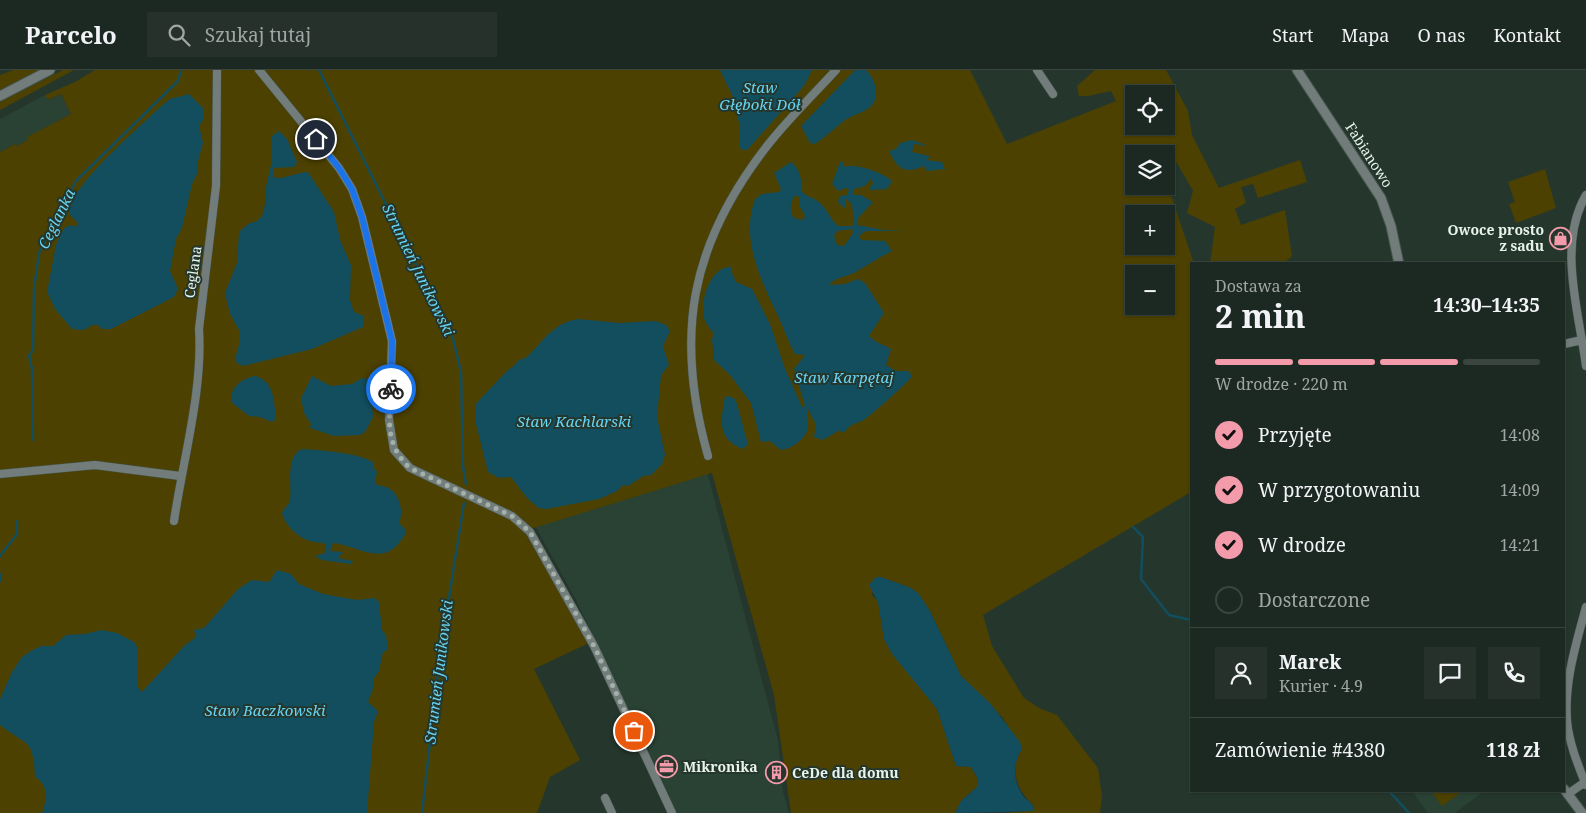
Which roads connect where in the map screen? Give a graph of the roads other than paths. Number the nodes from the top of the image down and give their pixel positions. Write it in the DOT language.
graph roads {
  1 [pos="50,70"];
  2 [pos="217,70"];
  3 [pos="259,70"];
  4 [pos="836,70"];
  5 [pos="1037,70"];
  6 [pos="1297,70"];
  7 [pos="1053,94"];
  8 [pos="0,96"];
  9 [pos="1586,195"];
  10 [pos="1399,262"];
  11 [pos="1582,340"];
  12 [pos="1565,344"];
  13 [pos="1586,366"];
  14 [pos="708,456"];
  15 [pos="0,474"];
  16 [pos="180,476"];
  17 [pos="174,521"];
  18 [pos="1586,607"];
  19 [pos="1582,635"];
  20 [pos="1586,784"];
  21 [pos="1566,791"];
  22 [pos="605,798"];
  23 [pos="612,813"];
  24 [pos="672,813"];
  25 [pos="1582,813"];
  1 -- 8 [label="street"];
  2 -- 16 [label="street, Ceglana"];
  3 -- 24 [label="street"];
  4 -- 14 [label="street"];
  5 -- 7 [label="street"];
  6 -- 10 [label="street, Fabianowo"];
  9 -- 11 [label="street"];
  11 -- 12 [label="street"];
  11 -- 13 [label="street"];
  15 -- 16 [label="street"];
  16 -- 17 [label="street, Ceglana"];
  18 -- 19 [label="street"];
  19 -- 20 [label="street"];
  20 -- 21 [label="street"];
  21 -- 25 [label="street"];
  22 -- 23 [label="street"];
}
